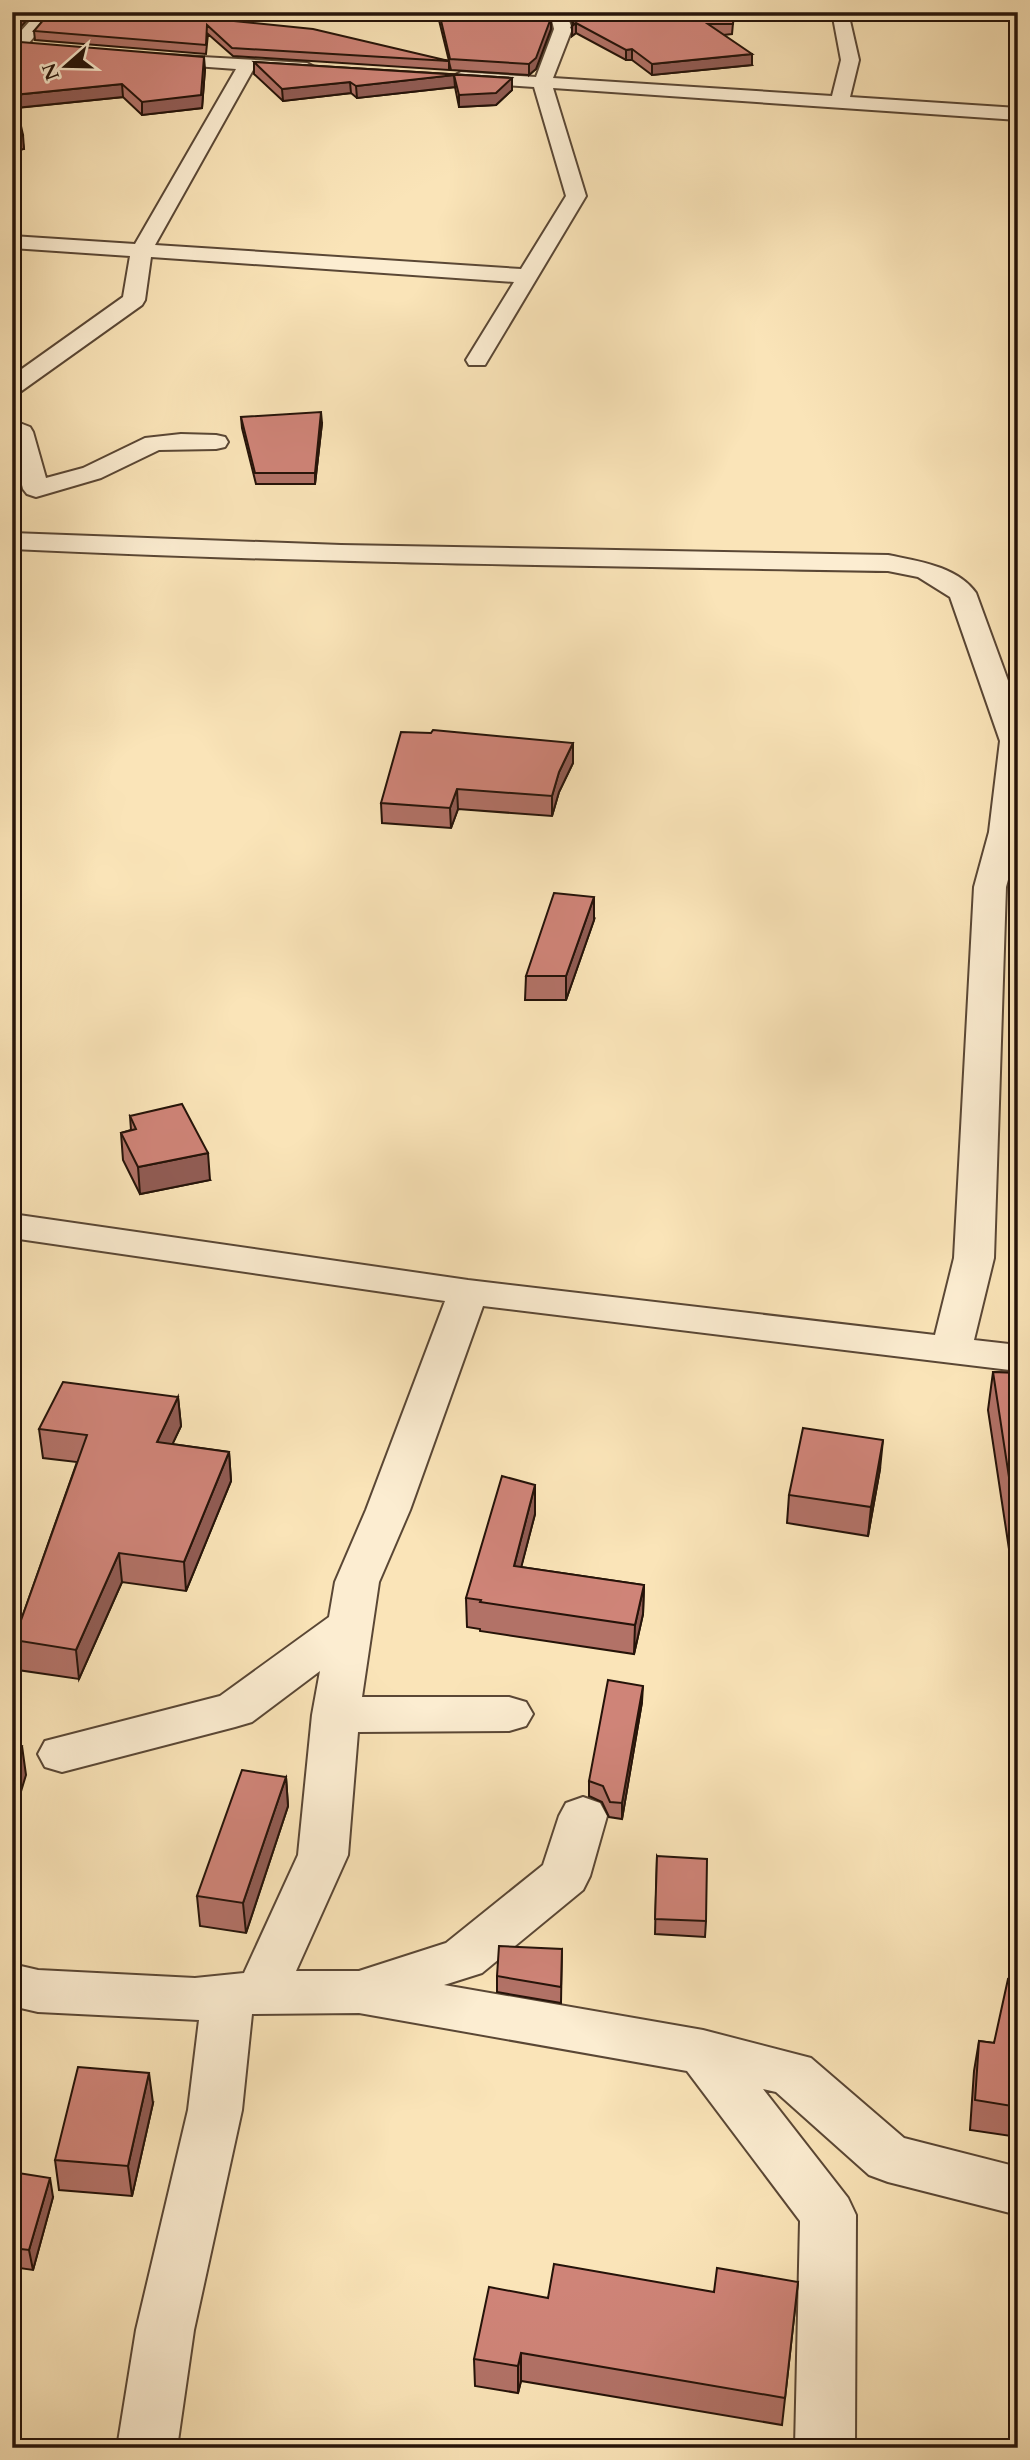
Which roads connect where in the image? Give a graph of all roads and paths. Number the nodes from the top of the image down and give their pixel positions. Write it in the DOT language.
graph roads {
  1 [pos="47,12"];
  2 [pos="558,12"];
  3 [pos="840,12"];
  4 [pos="13,48"];
  5 [pos="43,49"];
  6 [pos="139,56"];
  7 [pos="247,65"];
  8 [pos="326,69"];
  9 [pos="446,76"];
  10 [pos="542,83"];
  11 [pos="840,103"];
  12 [pos="1018,114"];
  13 [pos="12,242"];
  14 [pos="141,251"];
  15 [pos="527,276"];
  16 [pos="477,360"];
  17 [pos="12,387"];
  18 [pos="12,427"];
  19 [pos="216,442"];
  20 [pos="12,481"];
  21 [pos="36,489"];
  22 [pos="12,541"];
  23 [pos="1016,741"];
  24 [pos="12,1226"];
  25 [pos="468,1292"];
  26 [pos="951,1350"];
  27 [pos="1018,1357"];
  28 [pos="350,1625"];
  29 [pos="336,1714"];
  30 [pos="509,1714"];
  31 [pos="62,1754"];
  32 [pos="583,1816"];
  33 [pos="12,1985"];
  34 [pos="359,1992"];
  35 [pos="244,1994"];
  36 [pos="703,2052"];
  37 [pos="1018,2191"];
  38 [pos="147,2448"];
  39 [pos="825,2448"];
  1 -- 4 [label="street"];
  2 -- 10 [label="street"];
  3 -- 11 [label="street"];
  4 -- 5 [label="street"];
  6 -- 7 [label="street"];
  7 -- 8 [label="street"];
  7 -- 14 [label="street"];
  9 -- 10 [label="street"];
  10 -- 11 [label="street"];
  10 -- 15 [label="street"];
  11 -- 12 [label="street"];
  13 -- 14 [label="street"];
  14 -- 15 [label="street"];
  14 -- 17 [label="street"];
  15 -- 16 [label="street"];
  18 -- 21 [label="street"];
  19 -- 21 [label="street"];
  20 -- 21 [label="street"];
  22 -- 23 [label="street"];
  23 -- 26 [label="street"];
  24 -- 25 [label="street"];
  25 -- 26 [label="street"];
  25 -- 28 [label="street"];
  26 -- 27 [label="street"];
  28 -- 29 [label="street"];
  28 -- 31 [label="street"];
  29 -- 30 [label="street"];
  29 -- 35 [label="street"];
  32 -- 34 [label="street"];
  33 -- 35 [label="street"];
  34 -- 35 [label="street"];
  34 -- 36 [label="street"];
  35 -- 38 [label="street"];
  36 -- 37 [label="street"];
  36 -- 39 [label="street"];
}
